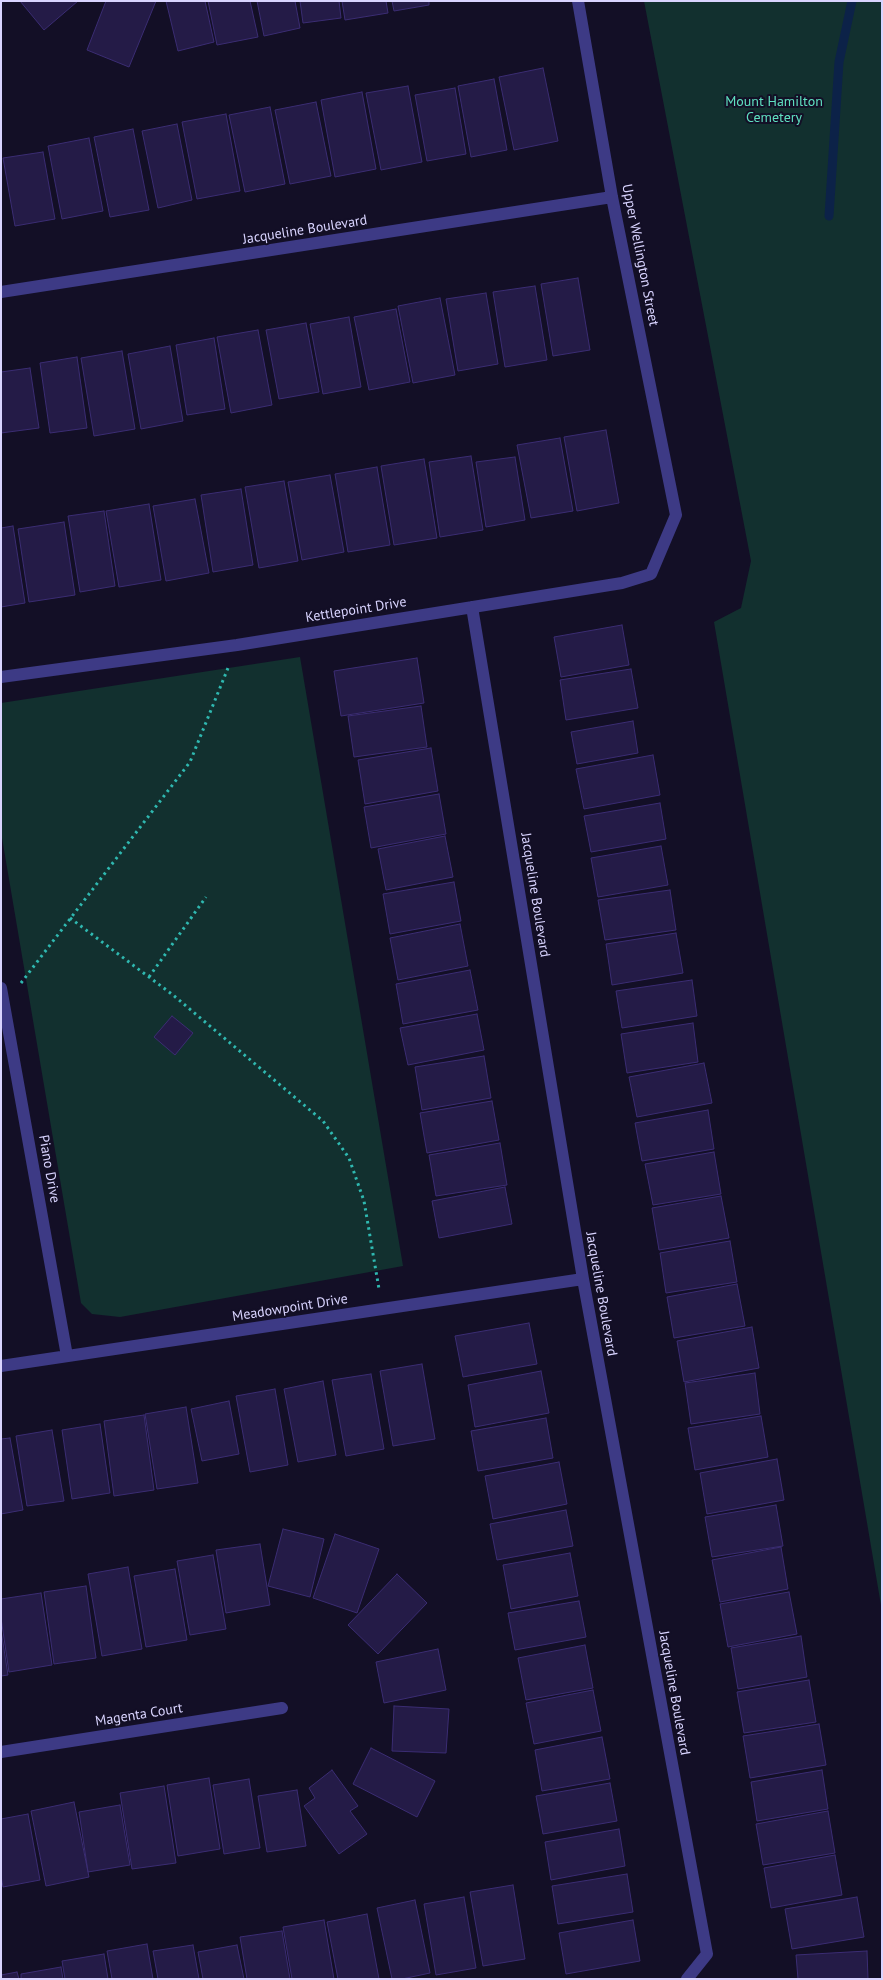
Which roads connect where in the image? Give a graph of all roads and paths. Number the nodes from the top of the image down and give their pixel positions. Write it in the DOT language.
graph roads {
  1 [pos="578,1"];
  2 [pos="612,197"];
  3 [pos="1,292"];
  4 [pos="676,515"];
  5 [pos="472,607"];
  6 [pos="237,645"];
  7 [pos="1,677"];
  8 [pos="206,897"];
  9 [pos="70,918"];
  10 [pos="149,977"];
  11 [pos="1,988"];
  12 [pos="4,1005"];
  13 [pos="582,1279"];
  14 [pos="382,1309"];
  15 [pos="67,1356"];
  16 [pos="1,1366"];
  17 [pos="282,1708"];
  18 [pos="1,1752"];
  19 [pos="687,1979"];
  1 -- 2 [label="street, Upper Wellington Street"];
  2 -- 3 [label="street, Jacqueline Boulevard"];
  2 -- 4 [label="street, Upper Wellington Street"];
  4 -- 5 [label="street, Kettlepoint Drive"];
  5 -- 6 [label="street, Kettlepoint Drive"];
  5 -- 13 [label="street, Jacqueline Boulevard"];
  6 -- 7 [label="street, Kettlepoint Drive"];
  6 -- 9 [label="path"];
  8 -- 10 [label="path"];
  9 -- 10 [label="path"];
  9 -- 12 [label="path"];
  10 -- 14 [label="path"];
  11 -- 12 [label="street, Piano Drive"];
  12 -- 15 [label="street, Piano Drive"];
  13 -- 14 [label="street, Meadowpoint Drive"];
  13 -- 19 [label="street, Jacqueline Boulevard"];
  14 -- 15 [label="street, Meadowpoint Drive"];
  15 -- 16 [label="street, Meadowpoint Drive"];
  17 -- 18 [label="street, Magenta Court"];
}
